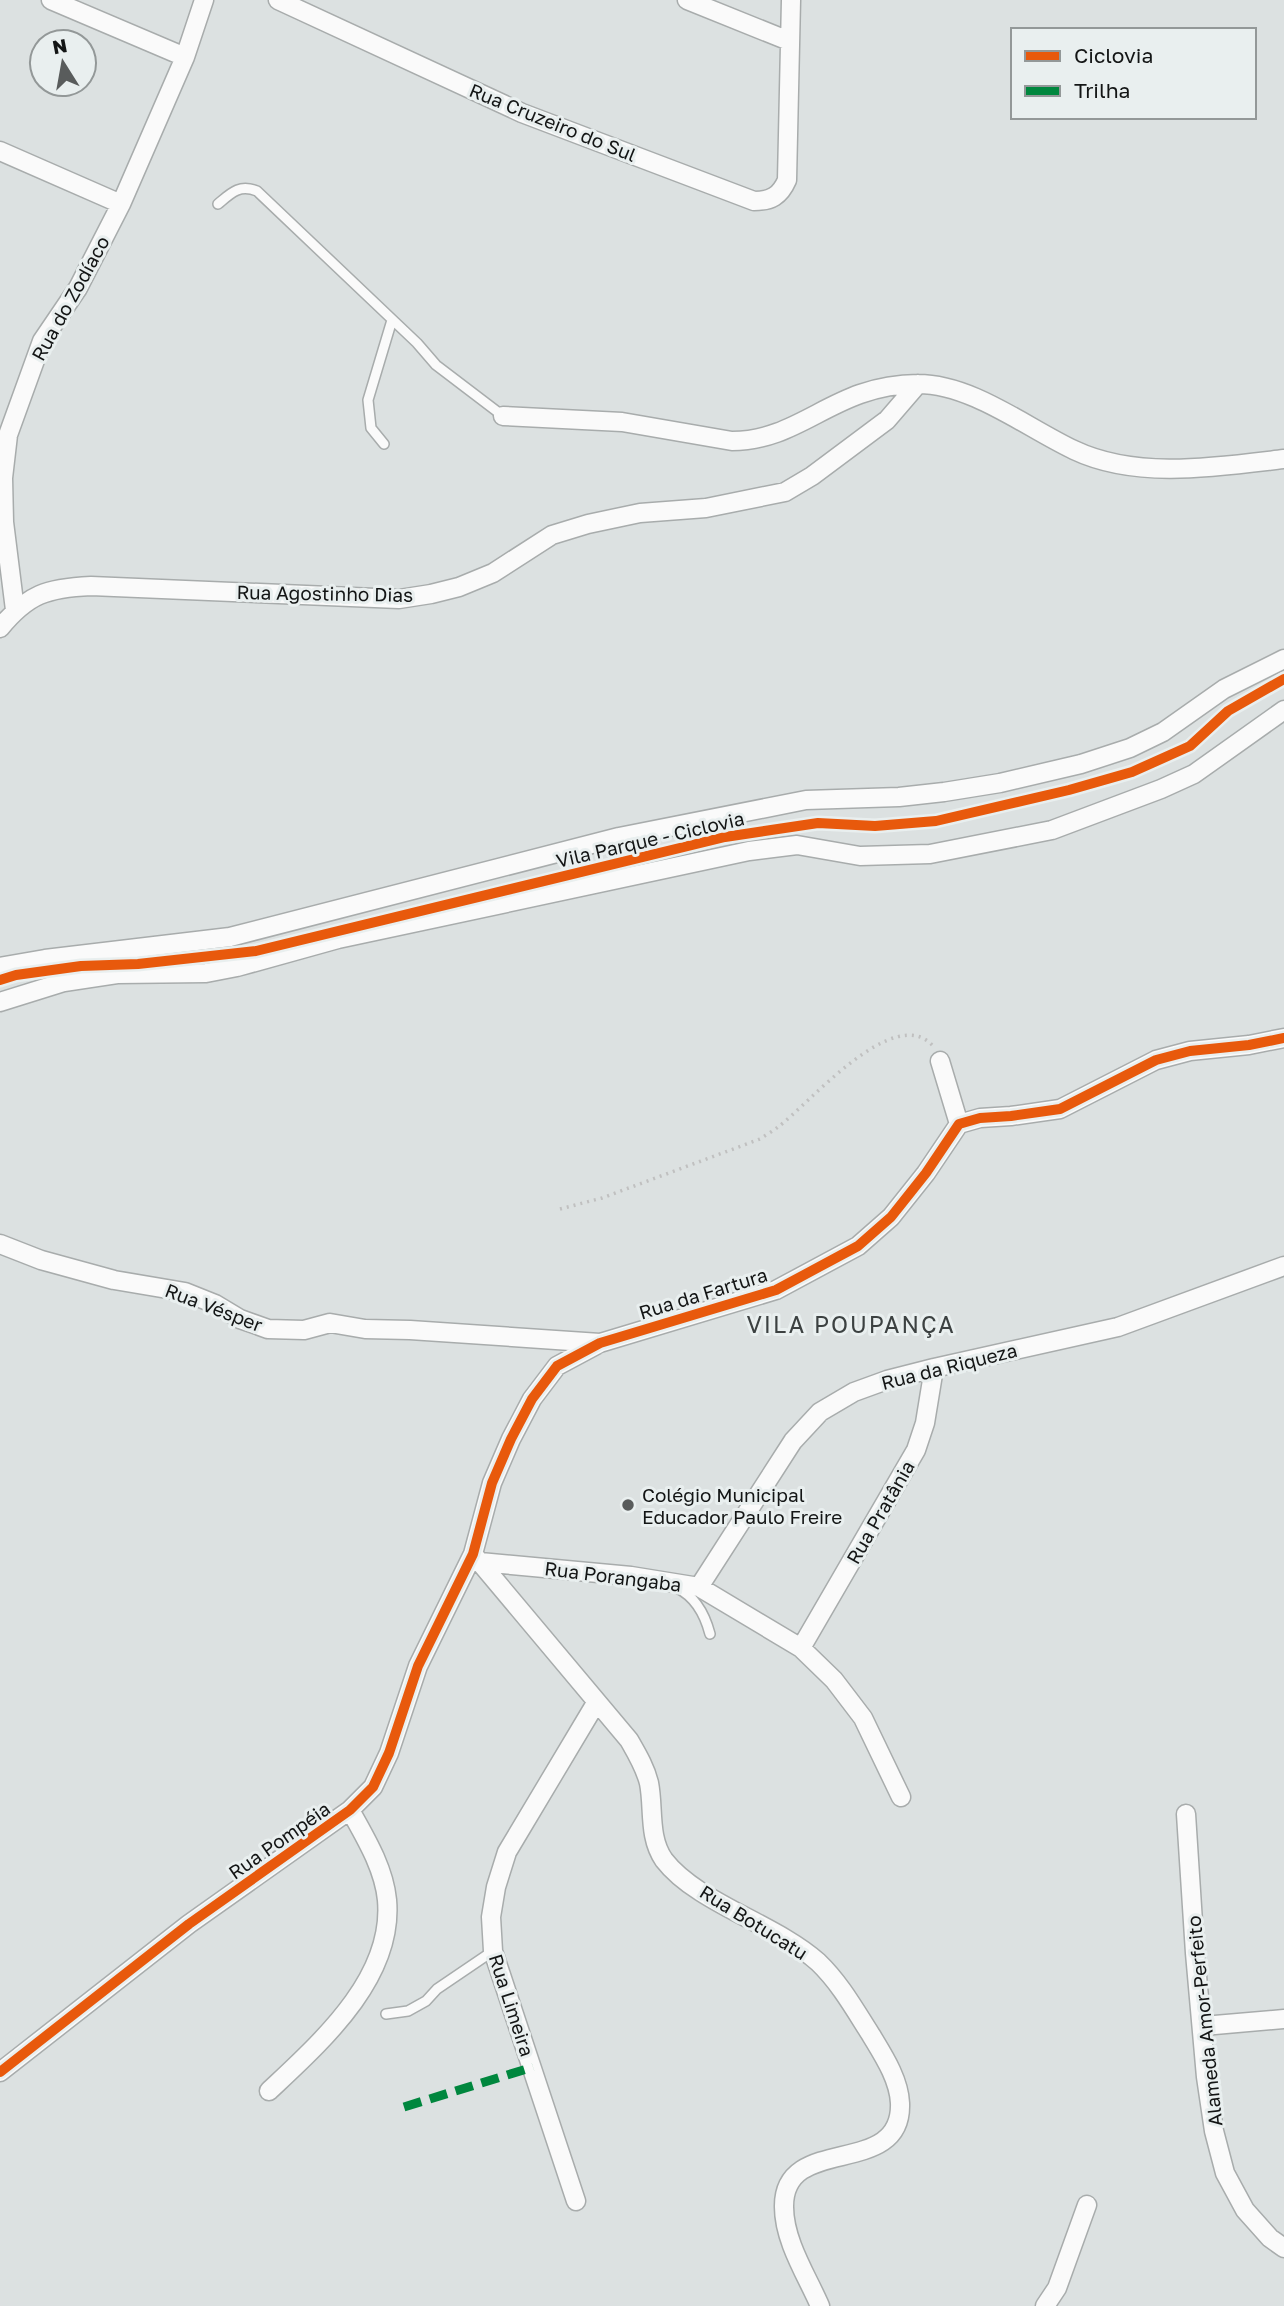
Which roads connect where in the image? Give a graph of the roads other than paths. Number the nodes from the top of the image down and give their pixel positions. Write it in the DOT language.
graph roads {
  1 [pos="51,0"];
  2 [pos="204,0"];
  3 [pos="278,0"];
  4 [pos="687,0"];
  5 [pos="790,0"];
  6 [pos="789,41"];
  7 [pos="185,57"];
  8 [pos="0,150"];
  9 [pos="121,204"];
  10 [pos="218,204"];
  11 [pos="391,320"];
  12 [pos="918,384"];
  13 [pos="503,416"];
  14 [pos="384,444"];
  15 [pos="1284,458"];
  16 [pos="15,610"];
  17 [pos="0,628"];
  18 [pos="1284,659"];
  19 [pos="1284,710"];
  20 [pos="0,967"];
  21 [pos="0,1002"];
  22 [pos="1284,1038"];
  23 [pos="940,1061"];
  24 [pos="959,1124"];
  25 [pos="0,1244"];
  26 [pos="1284,1266"];
  27 [pos="600,1343"];
  28 [pos="934,1368"];
  29 [pos="476,1558"];
  30 [pos="660,1580"];
  31 [pos="699,1587"];
  32 [pos="710,1634"];
  33 [pos="801,1648"];
  34 [pos="596,1703"];
  35 [pos="901,1797"];
  36 [pos="350,1810"];
  37 [pos="1186,1814"];
  38 [pos="494,1951"];
  39 [pos="386,2014"];
  40 [pos="1284,2019"];
  41 [pos="1203,2026"];
  42 [pos="0,2072"];
  43 [pos="269,2091"];
  44 [pos="576,2201"];
  45 [pos="1087,2206"];
  46 [pos="1284,2248"];
  47 [pos="820,2306"];
  48 [pos="1045,2306"];
  1 -- 7 [label="street"];
  2 -- 7 [label="street, Rua do Zodíaco"];
  3 -- 6 [label="street, Rua Cruzeiro do Sul"];
  4 -- 6 [label="street"];
  5 -- 6 [label="street"];
  7 -- 9 [label="street, Rua do Zodíaco"];
  8 -- 9 [label="street"];
  9 -- 16 [label="street, Rua do Zodíaco"];
  10 -- 11 [label="lane"];
  11 -- 13 [label="lane"];
  11 -- 14 [label="lane"];
  12 -- 13 [label="street"];
  12 -- 15 [label="street"];
  12 -- 16 [label="street, Rua Agostinho Dias"];
  16 -- 17 [label="street"];
  18 -- 20 [label="street"];
  19 -- 21 [label="street"];
  22 -- 24 [label="street"];
  23 -- 24 [label="street"];
  24 -- 27 [label="street, Rua da Fartura"];
  25 -- 27 [label="street, Rua Vésper"];
  26 -- 28 [label="street, Rua da Riqueza"];
  27 -- 29 [label="street, Rua da Fartura"];
  28 -- 31 [label="street, Rua da Riqueza"];
  28 -- 33 [label="street, Rua Pratânia"];
  29 -- 30 [label="street, Rua Porangaba"];
  29 -- 34 [label="street, Rua Botucatu"];
  29 -- 36 [label="street, Rua Pompéia"];
  30 -- 31 [label="street, Rua Porangaba"];
  30 -- 32 [label="lane"];
  31 -- 33 [label="street, Rua Porangaba"];
  33 -- 35 [label="street, Rua Porangaba"];
  34 -- 38 [label="street, Rua Limeira"];
  34 -- 47 [label="street, Rua Botucatu"];
  36 -- 42 [label="street, Rua Pompéia"];
  36 -- 43 [label="street"];
  37 -- 41 [label="street, Alameda Amor-Perfeito"];
  38 -- 39 [label="lane"];
  38 -- 44 [label="street, Rua Limeira"];
  40 -- 41 [label="street"];
  41 -- 46 [label="street, Alameda Amor-Perfeito"];
  45 -- 48 [label="street"];
}
